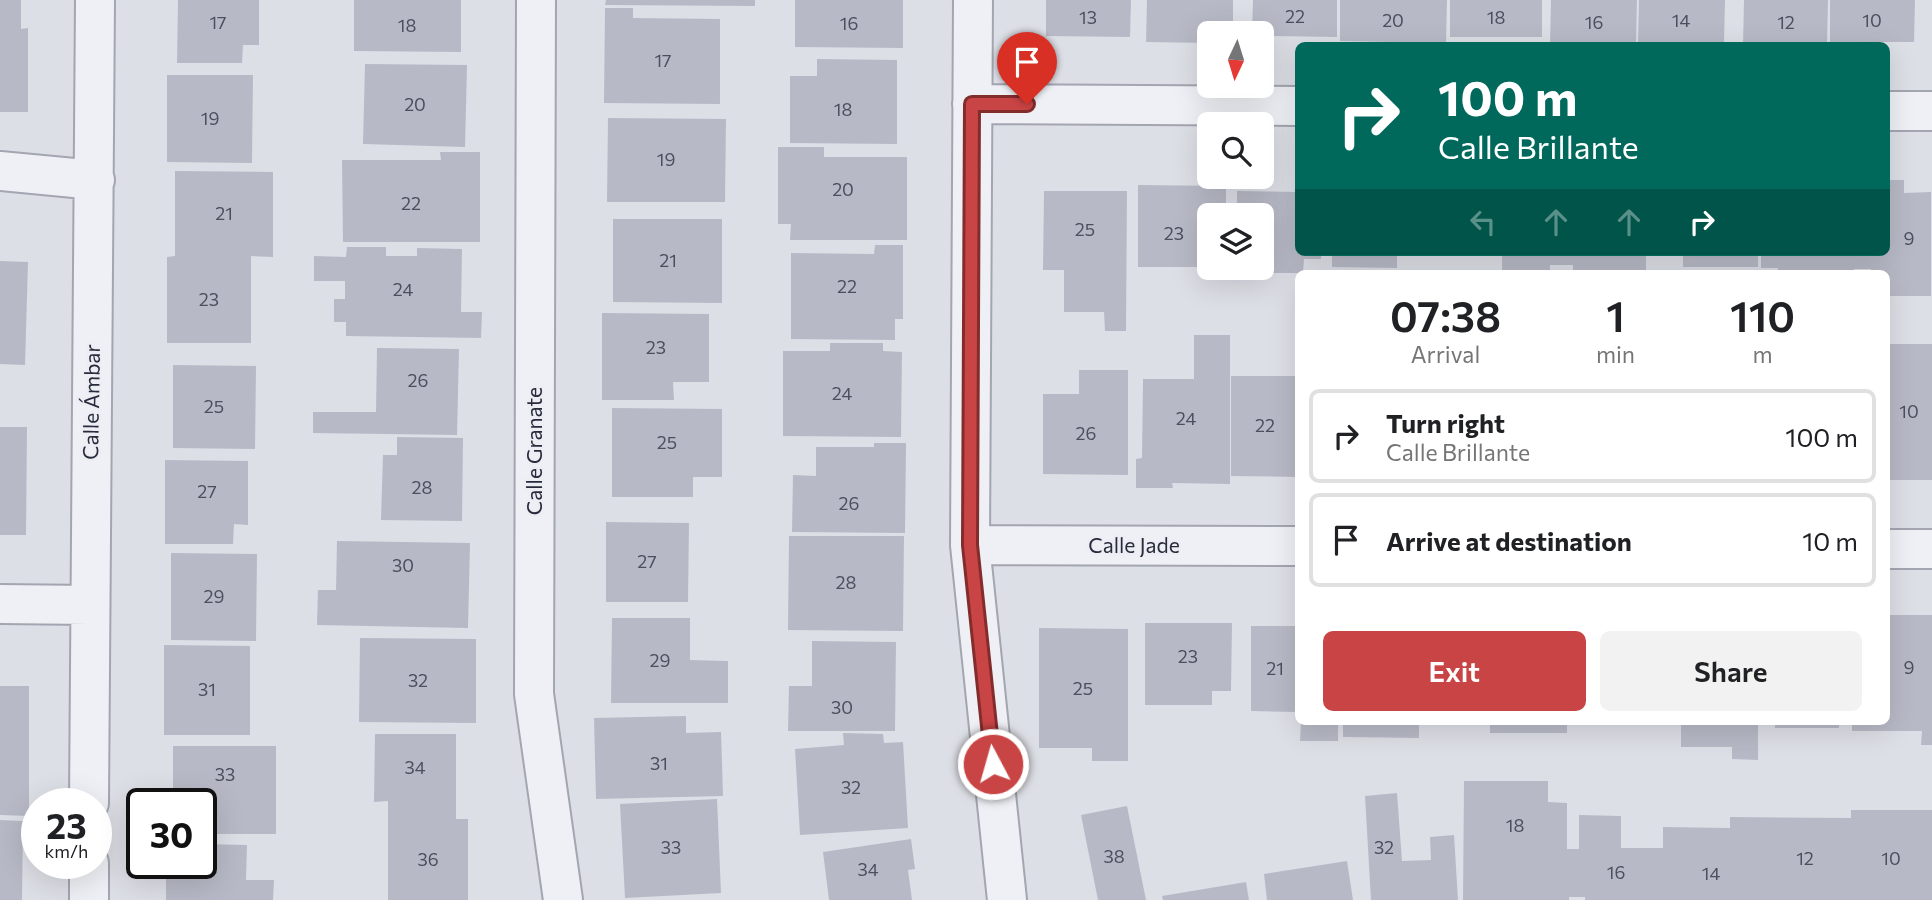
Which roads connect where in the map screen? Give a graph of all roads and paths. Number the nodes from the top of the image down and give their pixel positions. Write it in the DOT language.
graph roads {
  1 [pos="95,0"];
  2 [pos="536,0"];
  3 [pos="973,0"];
  4 [pos="972,104"];
  5 [pos="1295,106"];
  6 [pos="1890,111"];
  7 [pos="1932,111"];
  8 [pos="0,171"];
  9 [pos="95,180"];
  10 [pos="970,545"];
  11 [pos="1295,547"];
  12 [pos="1890,549"];
  13 [pos="1932,550"];
  14 [pos="0,604"];
  15 [pos="90,605"];
  16 [pos="89,788"];
  17 [pos="89,879"];
  18 [pos="89,900"];
  19 [pos="563,900"];
  20 [pos="1007,900"];
  1 -- 9 [label="street, Calle Ámbar"];
  2 -- 19 [label="street, Calle Granate"];
  3 -- 4 [label="street"];
  4 -- 5 [label="street"];
  4 -- 10 [label="street"];
  6 -- 7 [label="street"];
  8 -- 9 [label="street"];
  9 -- 15 [label="street, Calle Ámbar"];
  10 -- 11 [label="street, Calle Jade"];
  10 -- 20 [label="street"];
  12 -- 13 [label="street"];
  14 -- 15 [label="street"];
  15 -- 16 [label="street, Calle Ámbar"];
  17 -- 18 [label="street"];
}
